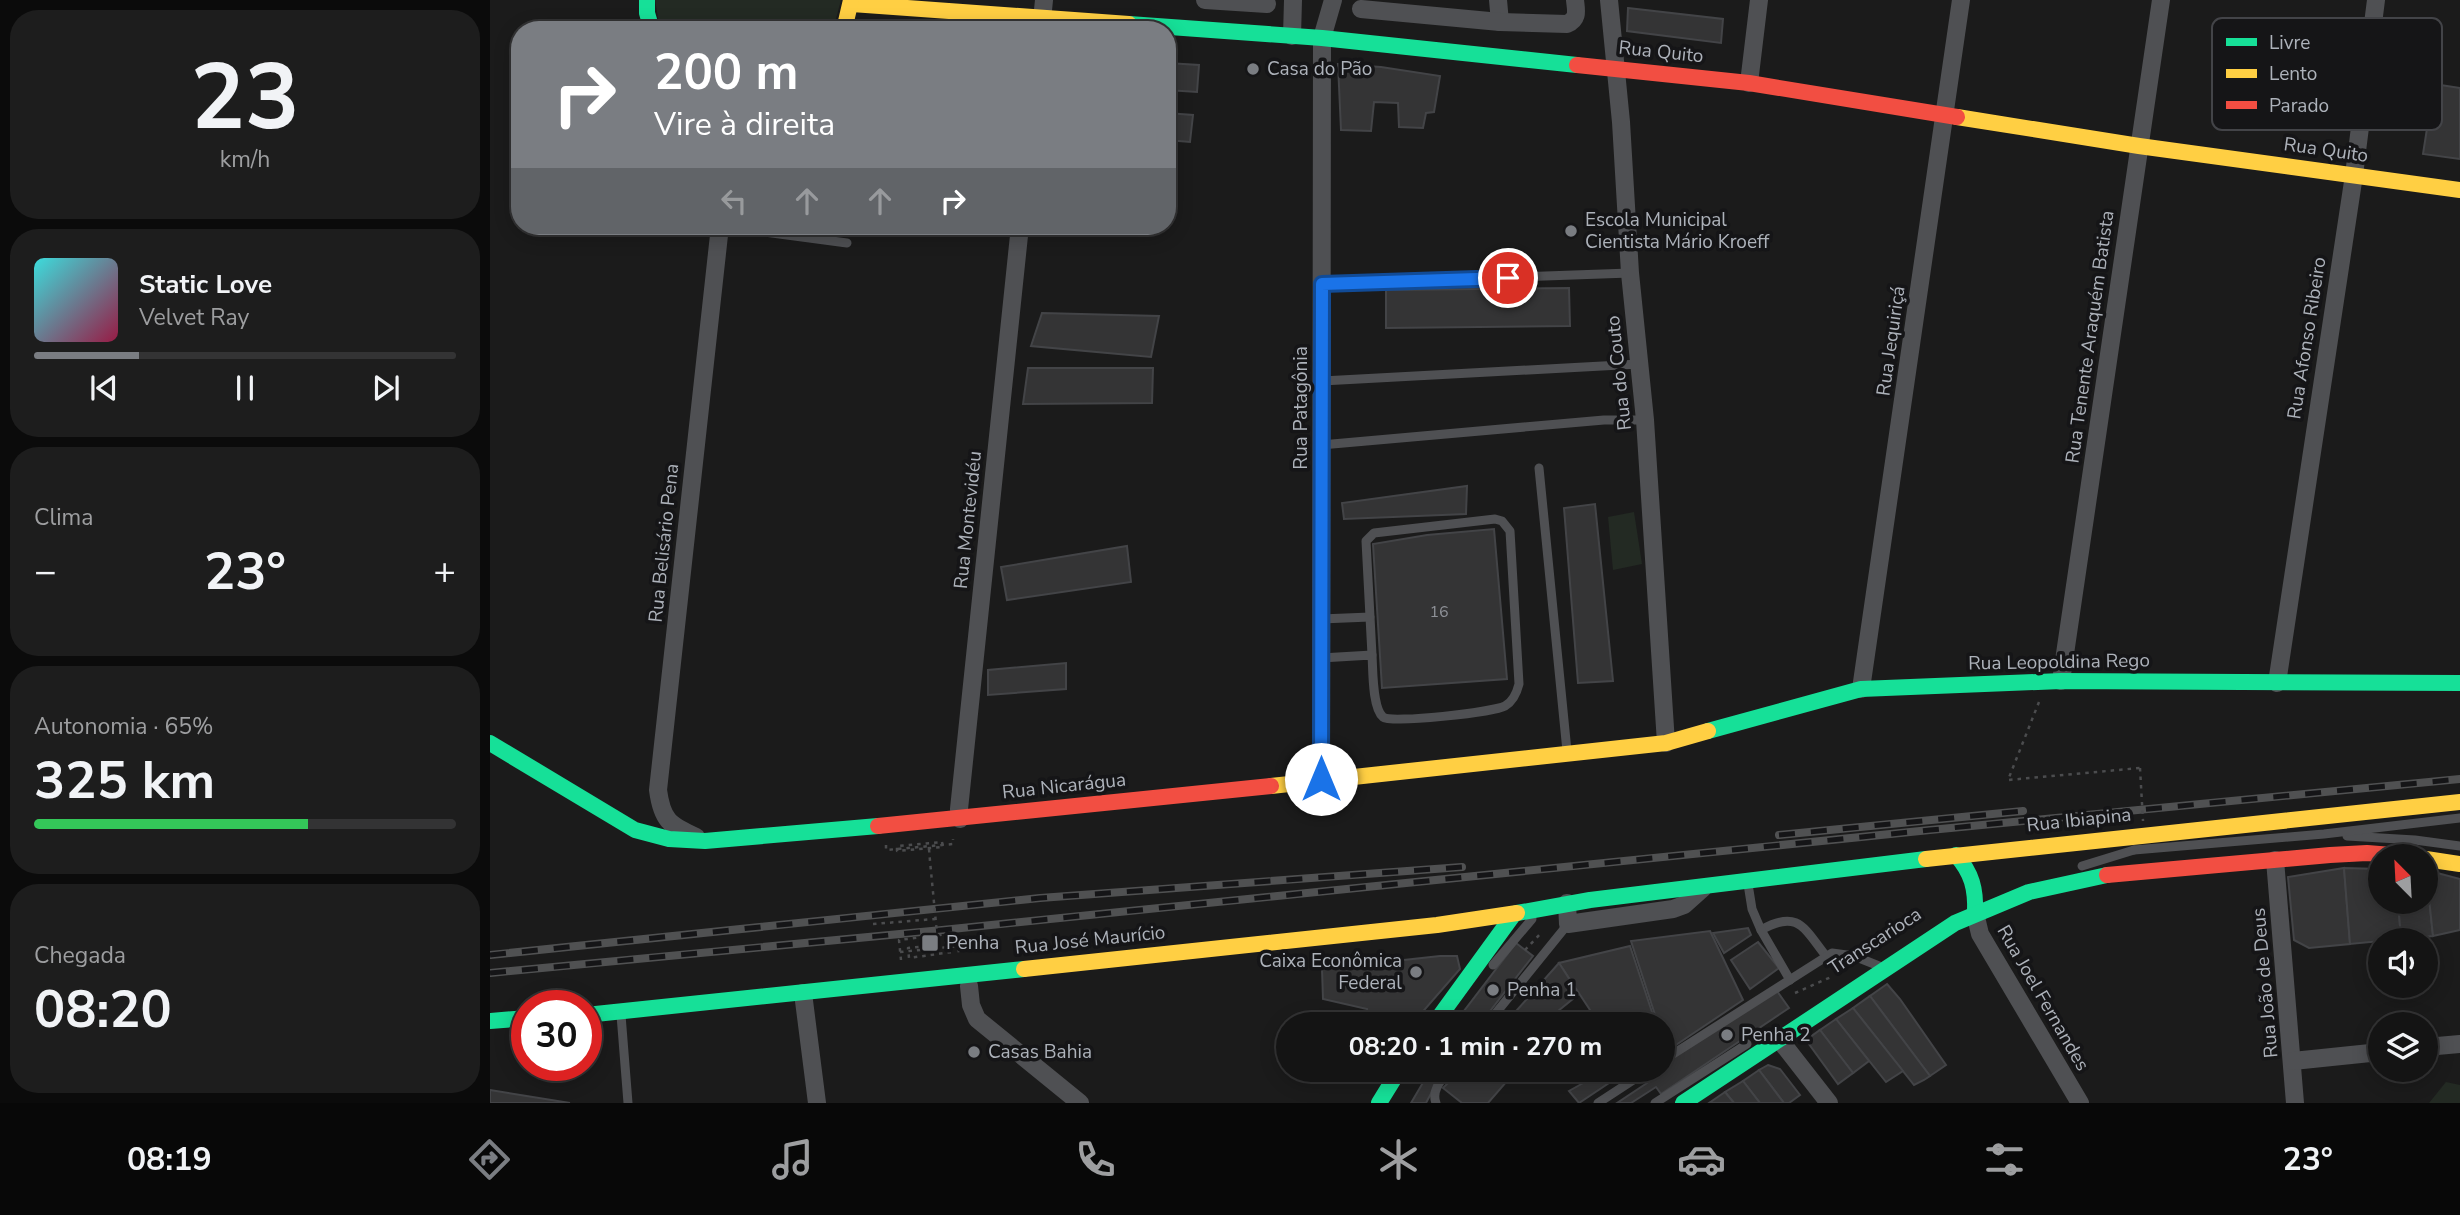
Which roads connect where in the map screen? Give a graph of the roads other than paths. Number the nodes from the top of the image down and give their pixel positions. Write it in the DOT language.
graph roads {
  1 [pos="647,0"];
  2 [pos="1205,0"];
  3 [pos="1293,0"];
  4 [pos="1333,0"];
  5 [pos="1498,0"];
  6 [pos="1575,0"];
  7 [pos="1609,0"];
  8 [pos="1759,0"];
  9 [pos="1961,0"];
  10 [pos="2161,0"];
  11 [pos="2376,0"];
  12 [pos="852,2"];
  13 [pos="1267,4"];
  14 [pos="1361,9"];
  15 [pos="1042,15"];
  16 [pos="2374,18"];
  17 [pos="649,21"];
  18 [pos="847,21"];
  19 [pos="1113,21"];
  20 [pos="1500,22"];
  21 [pos="1176,26"];
  22 [pos="1292,36"];
  23 [pos="1322,38"];
  24 [pos="1616,68"];
  25 [pos="1749,83"];
  26 [pos="1945,115"];
  27 [pos="2360,130"];
  28 [pos="2140,146"];
  29 [pos="2354,175"];
  30 [pos="2460,190"];
  31 [pos="719,235"];
  32 [pos="787,235"];
  33 [pos="1019,235"];
  34 [pos="847,243"];
  35 [pos="1630,273"];
  36 [pos="1322,284"];
  37 [pos="1639,364"];
  38 [pos="1322,381"];
  39 [pos="1645,420"];
  40 [pos="1321,444"];
  41 [pos="1539,468"];
  42 [pos="1370,617"];
  43 [pos="1321,619"];
  44 [pos="1372,655"];
  45 [pos="1321,658"];
  46 [pos="2062,681"];
  47 [pos="2277,683"];
  48 [pos="2460,683"];
  49 [pos="1861,689"];
  50 [pos="490,743"];
  51 [pos="1666,743"];
  52 [pos="1567,753"];
  53 [pos="1321,779"];
  54 [pos="2460,802"];
  55 [pos="2460,818"];
  56 [pos="960,819"];
  57 [pos="2324,834"];
  58 [pos="705,841"];
  59 [pos="2460,846"];
  60 [pos="2134,850"];
  61 [pos="2368,854"];
  62 [pos="1956,855"];
  63 [pos="2083,855"];
  64 [pos="2275,860"];
  65 [pos="2438,861"];
  66 [pos="1994,863"];
  67 [pos="2460,864"];
  68 [pos="2076,867"];
  69 [pos="1748,882"];
  70 [pos="1703,888"];
  71 [pos="1567,903"];
  72 [pos="1976,904"];
  73 [pos="1542,909"];
  74 [pos="1514,914"];
  75 [pos="1568,924"];
  76 [pos="1761,930"];
  77 [pos="1826,956"];
  78 [pos="1877,964"];
  79 [pos="1488,972"];
  80 [pos="1790,980"];
  81 [pos="969,986"];
  82 [pos="803,993"];
  83 [pos="1461,1003"];
  84 [pos="1443,1012"];
  85 [pos="1455,1012"];
  86 [pos="1497,1012"];
  87 [pos="621,1013"];
  88 [pos="602,1014"];
  89 [pos="511,1019"];
  90 [pos="490,1021"];
  91 [pos="1759,1036"];
  92 [pos="1779,1039"];
  93 [pos="2460,1044"];
  94 [pos="2438,1046"];
  95 [pos="1675,1053"];
  96 [pos="2368,1053"];
  97 [pos="2293,1061"];
  98 [pos="1392,1082"];
  99 [pos="1441,1082"];
  100 [pos="1630,1082"];
  101 [pos="628,1103"];
  102 [pos="817,1103"];
  103 [pos="1080,1103"];
  104 [pos="1380,1103"];
  105 [pos="1436,1103"];
  106 [pos="1598,1103"];
  107 [pos="1655,1103"];
  108 [pos="1683,1103"];
  109 [pos="1829,1103"];
  110 [pos="2080,1103"];
  111 [pos="2295,1103"];
  1 -- 17 [label="main road"];
  2 -- 13 [label="street"];
  3 -- 22 [label="street"];
  4 -- 23 [label="street, Rua Patagônia"];
  5 -- 20 [label="street"];
  6 -- 20 [label="street"];
  7 -- 24 [label="street, Rua do Couto"];
  8 -- 25 [label="street"];
  9 -- 26 [label="street, Rua Jequiriçá"];
  10 -- 28 [label="street, Rua Tenente Araquém Batista"];
  11 -- 16 [label="street, Rua Afonso Ribeiro"];
  12 -- 15 [label="main road, Rua Quito"];
  12 -- 18 [label="main road"];
  14 -- 20 [label="street"];
  15 -- 19 [label="main road, Rua Quito"];
  21 -- 22 [label="main road, Rua Quito"];
  22 -- 23 [label="main road, Rua Quito"];
  23 -- 24 [label="main road, Rua Quito"];
  23 -- 36 [label="street, Rua Patagônia"];
  24 -- 25 [label="main road, Rua Quito"];
  24 -- 35 [label="street, Rua do Couto"];
  25 -- 26 [label="main road, Rua Quito"];
  26 -- 28 [label="main road, Rua Quito"];
  26 -- 49 [label="street, Rua Jequiriçá"];
  27 -- 29 [label="street, Rua Afonso Ribeiro"];
  28 -- 29 [label="main road, Rua Quito"];
  28 -- 46 [label="street, Rua Tenente Araquém Batista"];
  29 -- 30 [label="main road, Rua Quito"];
  29 -- 47 [label="street, Rua Afonso Ribeiro"];
  31 -- 58 [label="street, Rua Belisário Pena"];
  32 -- 34 [label="lane"];
  33 -- 56 [label="street, Rua Montevidéu"];
  35 -- 36 [label="lane"];
  35 -- 37 [label="street, Rua do Couto"];
  36 -- 38 [label="street, Rua Patagônia"];
  37 -- 38 [label="lane"];
  37 -- 39 [label="street, Rua do Couto"];
  38 -- 40 [label="street, Rua Patagônia"];
  39 -- 40 [label="lane"];
  39 -- 51 [label="street, Rua do Couto"];
  40 -- 43 [label="street, Rua Patagônia"];
  41 -- 52 [label="lane"];
  42 -- 43 [label="lane"];
  42 -- 44 [label="lane"];
  42 -- 44 [label="lane"];
  43 -- 45 [label="street, Rua Patagônia"];
  44 -- 45 [label="lane"];
  45 -- 53 [label="street, Rua Patagônia"];
  46 -- 47 [label="main road, Rua Leopoldina Rego"];
  46 -- 49 [label="main road, Rua Leopoldina Rego"];
  47 -- 48 [label="main road, Rua Leopoldina Rego"];
  49 -- 51 [label="main road, Rua Leopoldina Rego"];
  50 -- 58 [label="main road, Rua Nicarágua"];
  51 -- 52 [label="main road, Rua Nicarágua"];
  52 -- 53 [label="main road, Rua Nicarágua"];
  53 -- 56 [label="main road, Rua Nicarágua"];
  54 -- 62 [label="main road, Rua Ibiapina"];
  55 -- 57 [label="lane"];
  56 -- 58 [label="main road, Rua Nicarágua"];
  57 -- 59 [label="lane"];
  57 -- 60 [label="lane"];
  60 -- 63 [label="lane"];
  60 -- 68 [label="lane"];
  61 -- 64 [label="main road"];
  62 -- 66 [label="lane"];
  62 -- 69 [label="main road, Rua Ibiapina"];
  62 -- 72 [label="main road"];
  64 -- 72 [label="main road"];
  64 -- 97 [label="street, Rua João de Deus"];
  65 -- 67 [label="main road"];
  69 -- 70 [label="main road, Rua Ibiapina"];
  69 -- 76 [label="lane"];
  70 -- 71 [label="main road, Rua Ibiapina"];
  70 -- 75 [label="street, Rua Ibiapina"];
  71 -- 73 [label="main road, Rua Ibiapina"];
  71 -- 75 [label="street"];
  72 -- 78 [label="main road"];
  72 -- 110 [label="street, Rua Joel Fernandes"];
  73 -- 74 [label="main road, Rua Ibiapina"];
  73 -- 79 [label="lane"];
  74 -- 82 [label="main road, Rua José Maurício"];
  74 -- 84 [label="main road"];
  75 -- 86 [label="lane"];
  76 -- 77 [label="lane"];
  76 -- 80 [label="lane"];
  77 -- 78 [label="lane"];
  77 -- 80 [label="lane"];
  78 -- 92 [label="main road"];
  80 -- 95 [label="lane"];
  81 -- 103 [label="street"];
  82 -- 87 [label="main road, Rua José Maurício"];
  82 -- 102 [label="street"];
  83 -- 85 [label="lane"];
  87 -- 88 [label="main road, Rua José Maurício"];
  87 -- 101 [label="lane"];
  89 -- 90 [label="main road"];
  91 -- 107 [label="lane"];
  92 -- 108 [label="main road"];
  92 -- 109 [label="street"];
  93 -- 94 [label="street"];
  96 -- 97 [label="street"];
  97 -- 111 [label="street, Rua João de Deus"];
  98 -- 104 [label="main road"];
  99 -- 105 [label="lane"];
  100 -- 106 [label="lane"];
}
